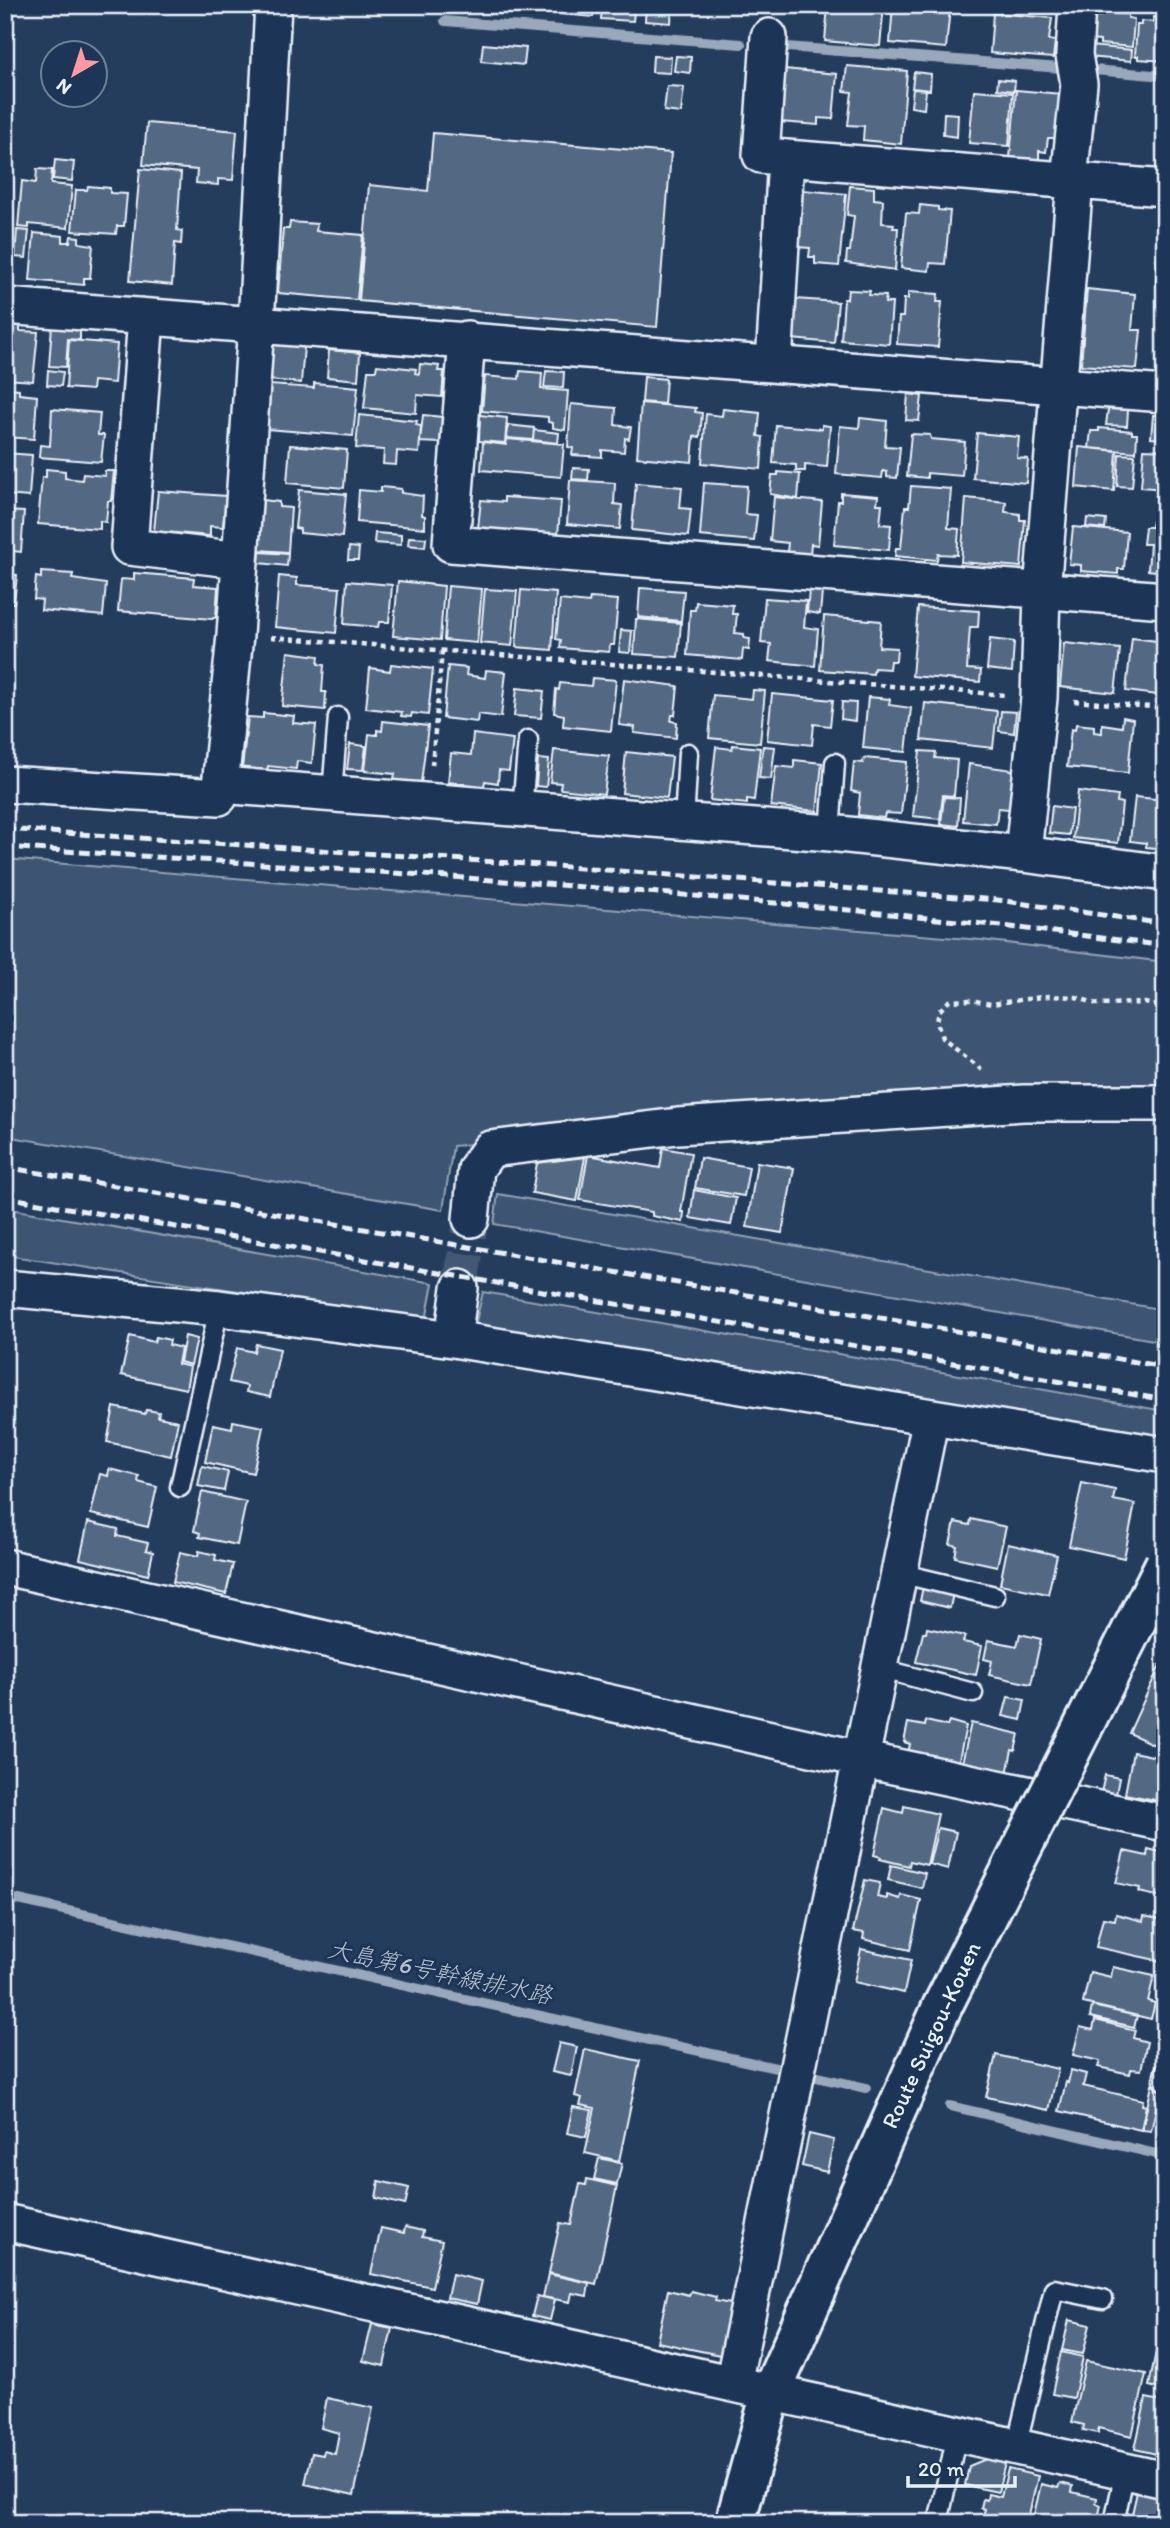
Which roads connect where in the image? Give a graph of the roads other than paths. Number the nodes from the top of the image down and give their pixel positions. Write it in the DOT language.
graph roads {
  1 [pos="273,5"];
  2 [pos="1077,5"];
  3 [pos="769,37"];
  4 [pos="786,158"];
  5 [pos="1072,181"];
  6 [pos="1165,188"];
  7 [pos="5,306"];
  8 [pos="146,317"];
  9 [pos="256,325"];
  10 [pos="467,339"];
  11 [pos="774,363"];
  12 [pos="1059,386"];
  13 [pos="1165,394"];
  14 [pos="240,560"];
  15 [pos="1042,591"];
  16 [pos="1165,600"];
  17 [pos="338,717"];
  18 [pos="528,740"];
  19 [pos="688,753"];
  20 [pos="835,763"];
  21 [pos="5,784"];
  22 [pos="221,785"];
  23 [pos="332,794"];
  24 [pos="522,809"];
  25 [pos="684,822"];
  26 [pos="830,833"];
  27 [pos="1023,854"];
  28 [pos="1165,873"];
  29 [pos="1165,1102"];
  30 [pos="471,1219"];
  31 [pos="5,1288"];
  32 [pos="460,1288"];
  33 [pos="219,1308"];
  34 [pos="453,1339"];
  35 [pos="931,1417"];
  36 [pos="1165,1455"];
  37 [pos="180,1487"];
  38 [pos="1165,1564"];
  39 [pos="5,1567"];
  40 [pos="899,1573"];
  41 [pos="995,1596"];
  42 [pos="878,1668"];
  43 [pos="973,1693"];
  44 [pos="860,1759"];
  45 [pos="1165,1824"];
  46 [pos="5,2222"];
  47 [pos="1103,2299"];
  48 [pos="733,2385"];
  49 [pos="771,2393"];
  50 [pos="957,2434"];
  51 [pos="1016,2447"];
  52 [pos="1125,2471"];
  53 [pos="1165,2480"];
  54 [pos="736,2523"];
  55 [pos="938,2523"];
  56 [pos="1114,2523"];
  1 -- 9 [label="street"];
  2 -- 5 [label="street"];
  3 -- 4 [label="street"];
  4 -- 5 [label="street"];
  4 -- 11 [label="street"];
  5 -- 6 [label="street"];
  5 -- 12 [label="street"];
  7 -- 8 [label="street"];
  8 -- 9 [label="street"];
  8 -- 14 [label="street"];
  9 -- 10 [label="street"];
  9 -- 14 [label="street"];
  10 -- 11 [label="street"];
  10 -- 15 [label="street"];
  11 -- 12 [label="street"];
  12 -- 13 [label="street"];
  12 -- 15 [label="street"];
  14 -- 22 [label="street"];
  15 -- 16 [label="street"];
  15 -- 27 [label="street"];
  17 -- 23 [label="lane"];
  18 -- 24 [label="lane"];
  19 -- 25 [label="lane"];
  20 -- 26 [label="lane"];
  21 -- 22 [label="street"];
  22 -- 23 [label="street"];
  23 -- 24 [label="street"];
  24 -- 25 [label="street"];
  25 -- 26 [label="street"];
  26 -- 27 [label="street"];
  27 -- 28 [label="street"];
  29 -- 30 [label="street"];
  31 -- 33 [label="street"];
  32 -- 34 [label="street"];
  33 -- 34 [label="street"];
  33 -- 37 [label="lane"];
  34 -- 35 [label="street"];
  35 -- 36 [label="street"];
  35 -- 40 [label="street"];
  38 -- 49 [label="main road, Route Suigou-Kouen, bridge"];
  39 -- 44 [label="street"];
  40 -- 41 [label="lane"];
  40 -- 42 [label="street"];
  42 -- 43 [label="lane"];
  42 -- 44 [label="street"];
  44 -- 45 [label="street"];
  44 -- 48 [label="street"];
  46 -- 48 [label="street"];
  47 -- 51 [label="lane"];
  48 -- 49 [label="street"];
  49 -- 50 [label="street"];
  49 -- 54 [label="main road, Route Suigou-Kouen"];
  50 -- 51 [label="street"];
  50 -- 55 [label="lane"];
  51 -- 52 [label="street"];
  52 -- 53 [label="street"];
  52 -- 56 [label="lane"];
}
